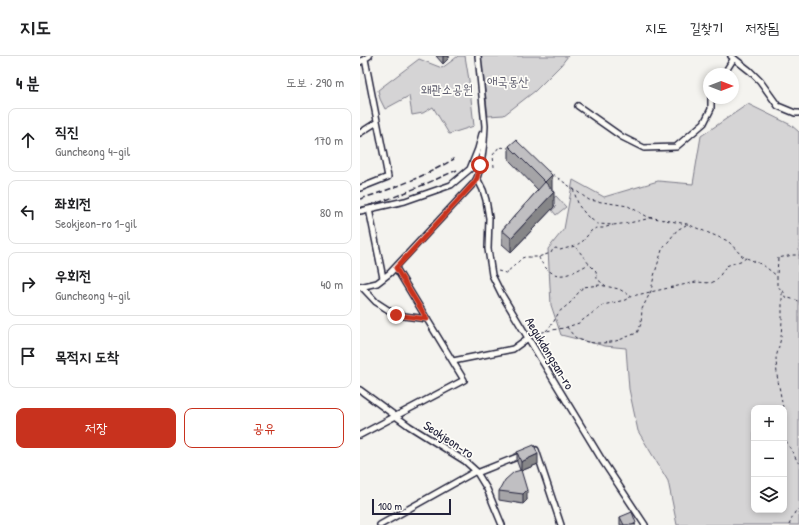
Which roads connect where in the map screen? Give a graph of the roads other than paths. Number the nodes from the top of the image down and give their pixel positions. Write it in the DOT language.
graph roads {
  1 [pos="478,56"];
  2 [pos="367,57"];
  3 [pos="732,57"];
  4 [pos="360,62"];
  5 [pos="727,68"];
  6 [pos="711,104"];
  7 [pos="578,106"];
  8 [pos="799,113"];
  9 [pos="377,122"];
  10 [pos="485,126"];
  11 [pos="360,133"];
  12 [pos="477,178"];
  13 [pos="360,188"];
  14 [pos="368,209"];
  15 [pos="360,211"];
  16 [pos="396,268"];
  17 [pos="383,278"];
  18 [pos="360,287"];
  19 [pos="427,319"];
  20 [pos="527,336"];
  21 [pos="453,361"];
  22 [pos="360,390"];
  23 [pos="395,416"];
  24 [pos="360,435"];
  25 [pos="477,472"];
  26 [pos="380,525"];
  27 [pos="502,525"];
  28 [pos="561,525"];
  29 [pos="645,525"];
  1 -- 10 [label="street"];
  2 -- 4 [label="street"];
  2 -- 9 [label="street"];
  3 -- 5 [label="street"];
  3 -- 8 [label="street"];
  6 -- 7 [label="street"];
  9 -- 11 [label="street"];
  9 -- 13 [label="street"];
  10 -- 12 [label="street"];
  10 -- 14 [label="street"];
  12 -- 16 [label="street"];
  12 -- 20 [label="street, Aegukdongsan-ro"];
  14 -- 15 [label="street"];
  14 -- 17 [label="street"];
  16 -- 17 [label="street"];
  16 -- 19 [label="street"];
  17 -- 18 [label="street"];
  18 -- 19 [label="street"];
  19 -- 21 [label="street"];
  20 -- 21 [label="street"];
  20 -- 29 [label="street, Aegukdongsan-ro"];
  21 -- 23 [label="street"];
  22 -- 23 [label="street, Seokjeon-ro"];
  23 -- 24 [label="street"];
  23 -- 25 [label="street, Seokjeon-ro"];
  25 -- 26 [label="street"];
  25 -- 27 [label="street, Seokjeon-ro"];
  25 -- 28 [label="street"];
}
